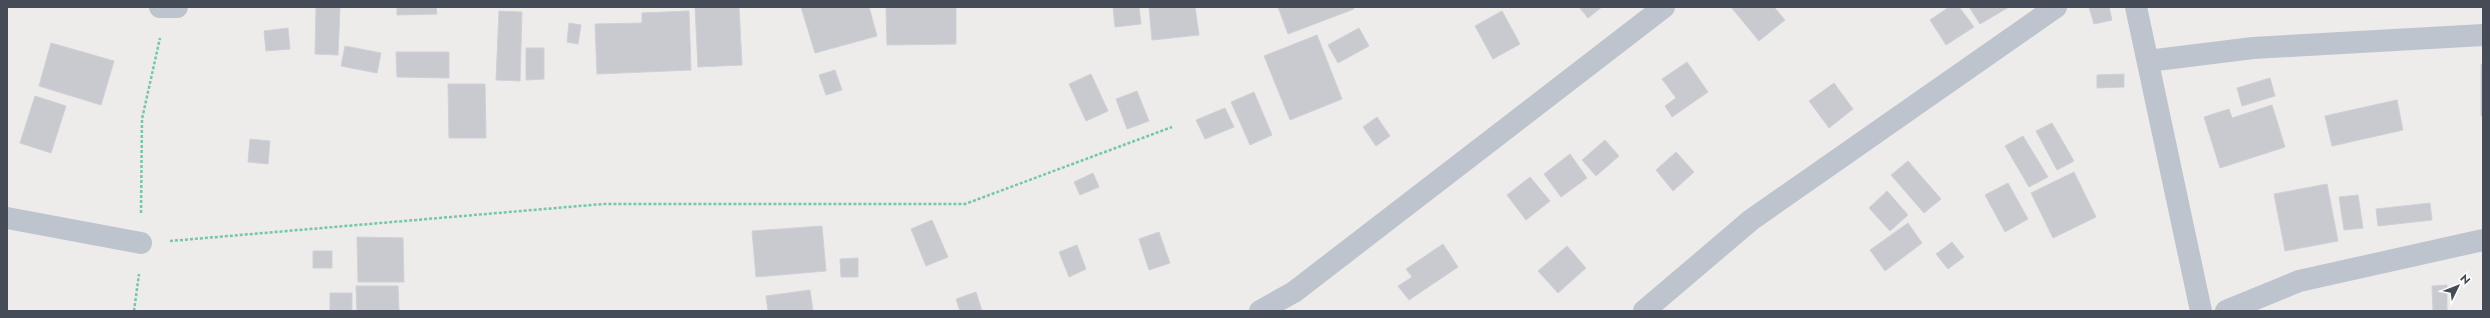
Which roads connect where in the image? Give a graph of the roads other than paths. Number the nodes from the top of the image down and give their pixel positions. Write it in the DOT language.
graph roads {
  1 [pos="1664,7"];
  2 [pos="2056,7"];
  3 [pos="2136,7"];
  4 [pos="2483,35"];
  5 [pos="2148,61"];
  6 [pos="7,218"];
  7 [pos="2483,240"];
  8 [pos="141,243"];
  9 [pos="1260,311"];
  10 [pos="1644,311"];
  11 [pos="2201,311"];
  12 [pos="2226,311"];
  1 -- 9 [label="street"];
  2 -- 10 [label="street"];
  3 -- 5 [label="street"];
  4 -- 5 [label="street"];
  5 -- 11 [label="street"];
  6 -- 8 [label="street"];
  7 -- 12 [label="street"];
}
